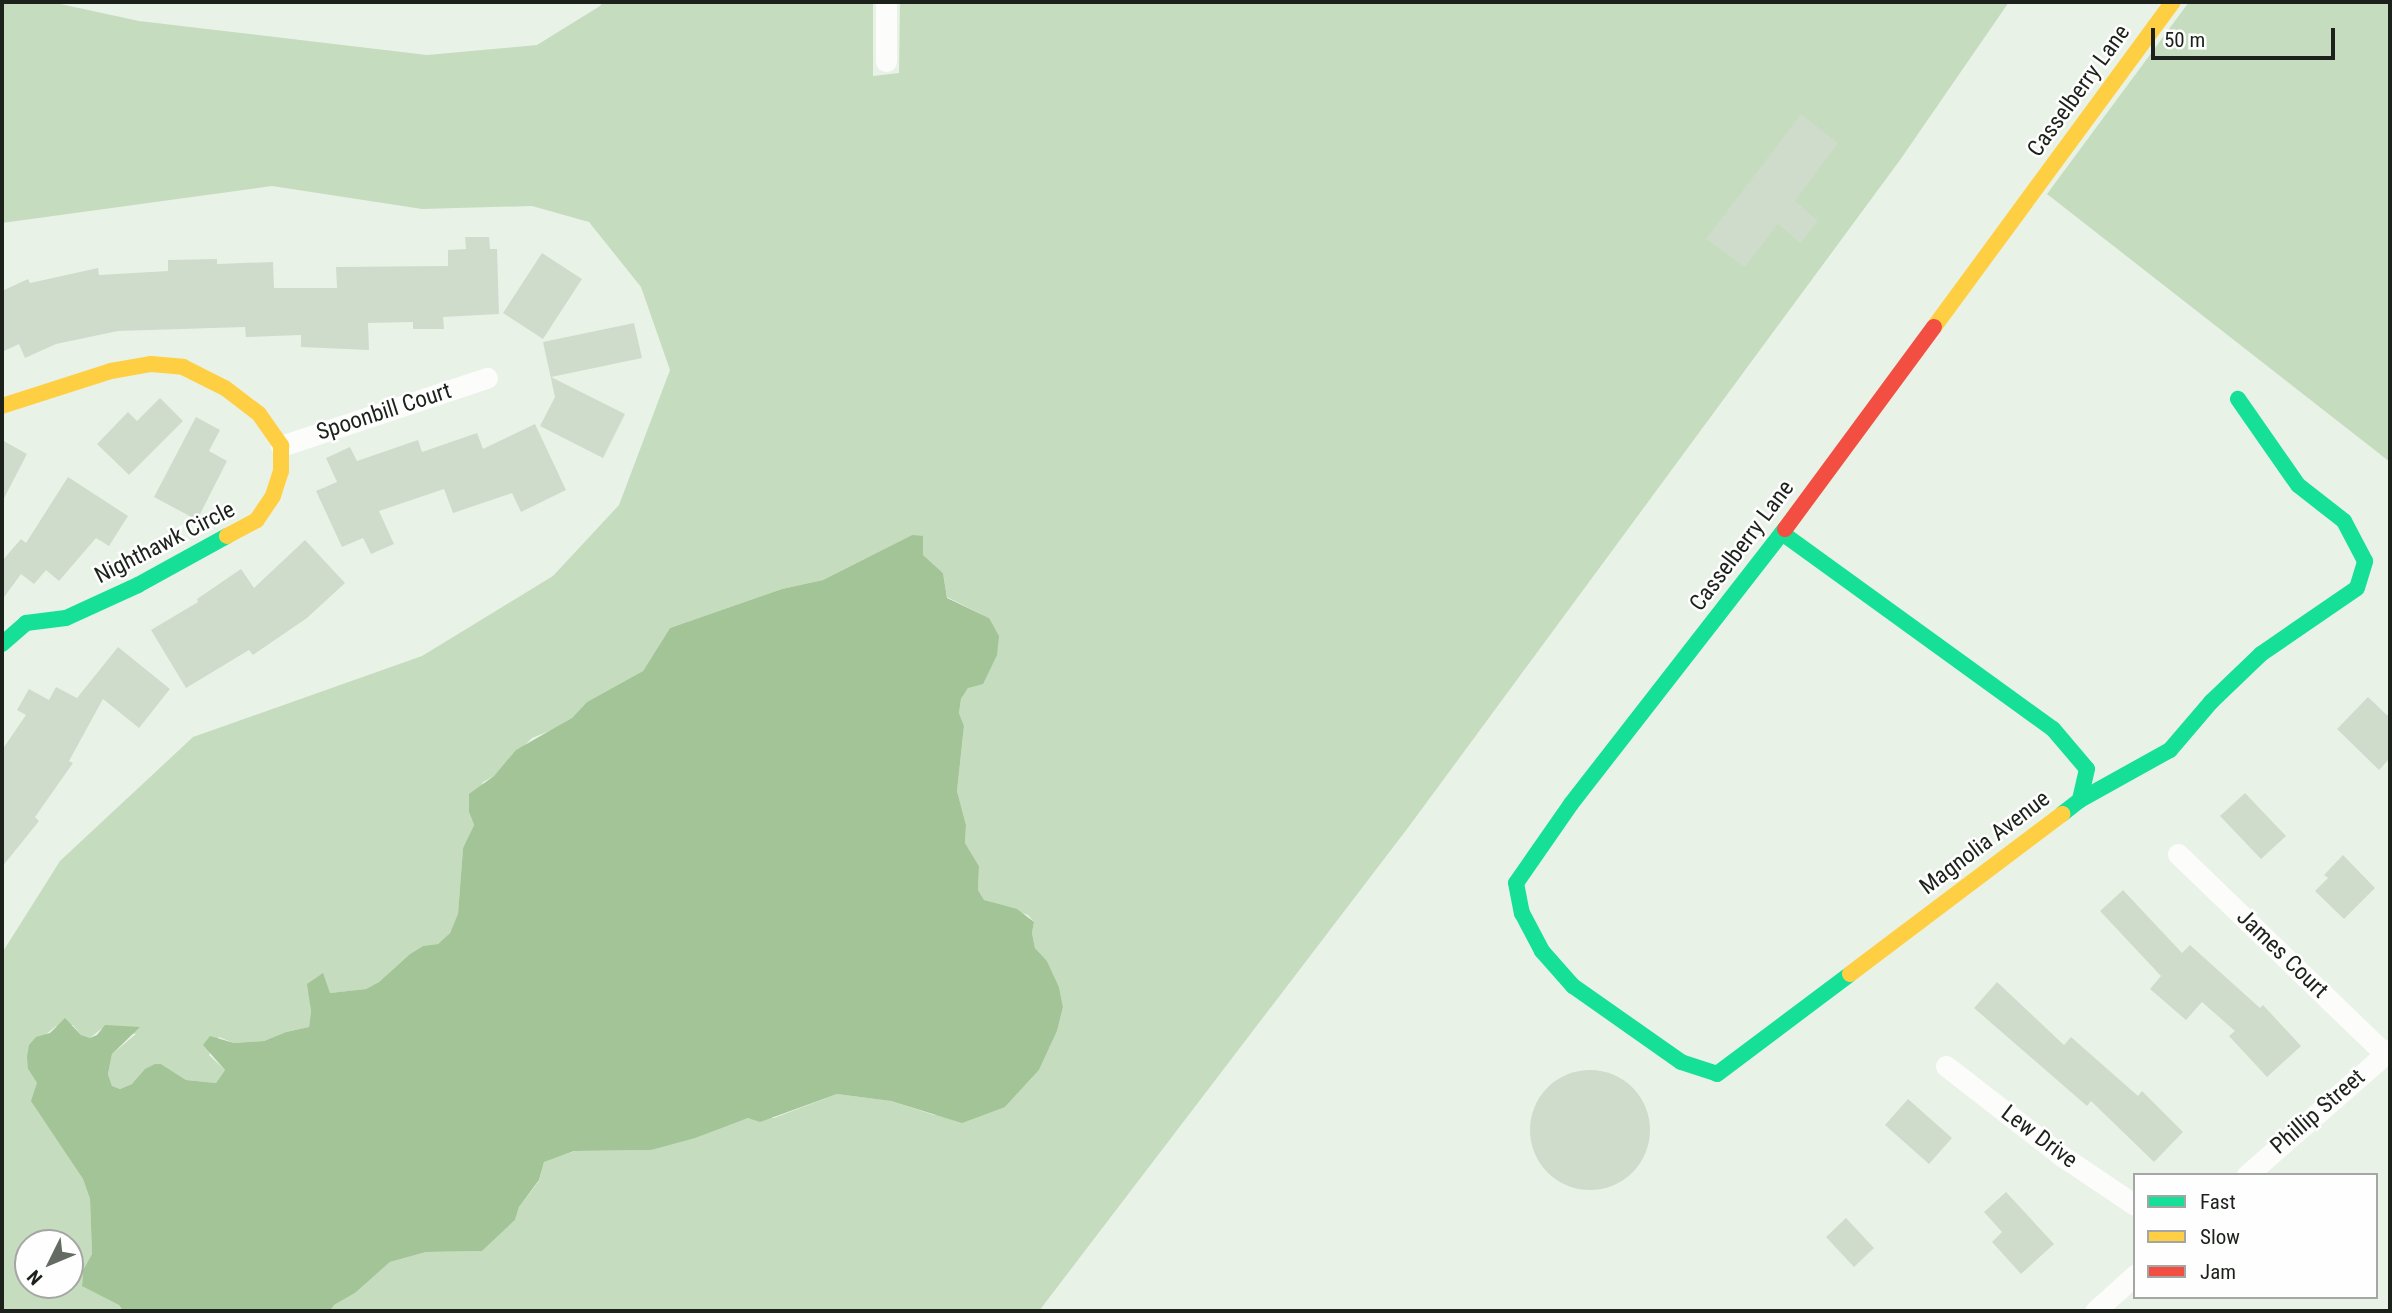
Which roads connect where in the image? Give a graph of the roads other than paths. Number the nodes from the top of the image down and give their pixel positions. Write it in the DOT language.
graph roads {
  1 [pos="886,2"];
  2 [pos="2173,2"];
  3 [pos="886,61"];
  4 [pos="487,378"];
  5 [pos="2238,400"];
  6 [pos="2,406"];
  7 [pos="281,446"];
  8 [pos="1782,533"];
  9 [pos="2,644"];
  10 [pos="2080,800"];
  11 [pos="2178,854"];
  12 [pos="2388,1052"];
  13 [pos="1946,1066"];
  14 [pos="1717,1074"];
  15 [pos="2249,1173"];
  16 [pos="2133,1204"];
  17 [pos="2133,1277"];
  18 [pos="2095,1311"];
  1 -- 3 [label="street"];
  2 -- 8 [label="street, Casselberry Lane"];
  4 -- 7 [label="street, Spoonbill Court"];
  5 -- 10 [label="street"];
  6 -- 7 [label="street"];
  7 -- 9 [label="street, Nighthawk Circle"];
  8 -- 10 [label="street, Magnolia Avenue"];
  8 -- 14 [label="street, Casselberry Lane"];
  10 -- 14 [label="street, Magnolia Avenue"];
  11 -- 12 [label="street, James Court"];
  12 -- 15 [label="street, Phillip Street"];
  13 -- 16 [label="street, Lew Drive"];
  17 -- 18 [label="street"];
}
